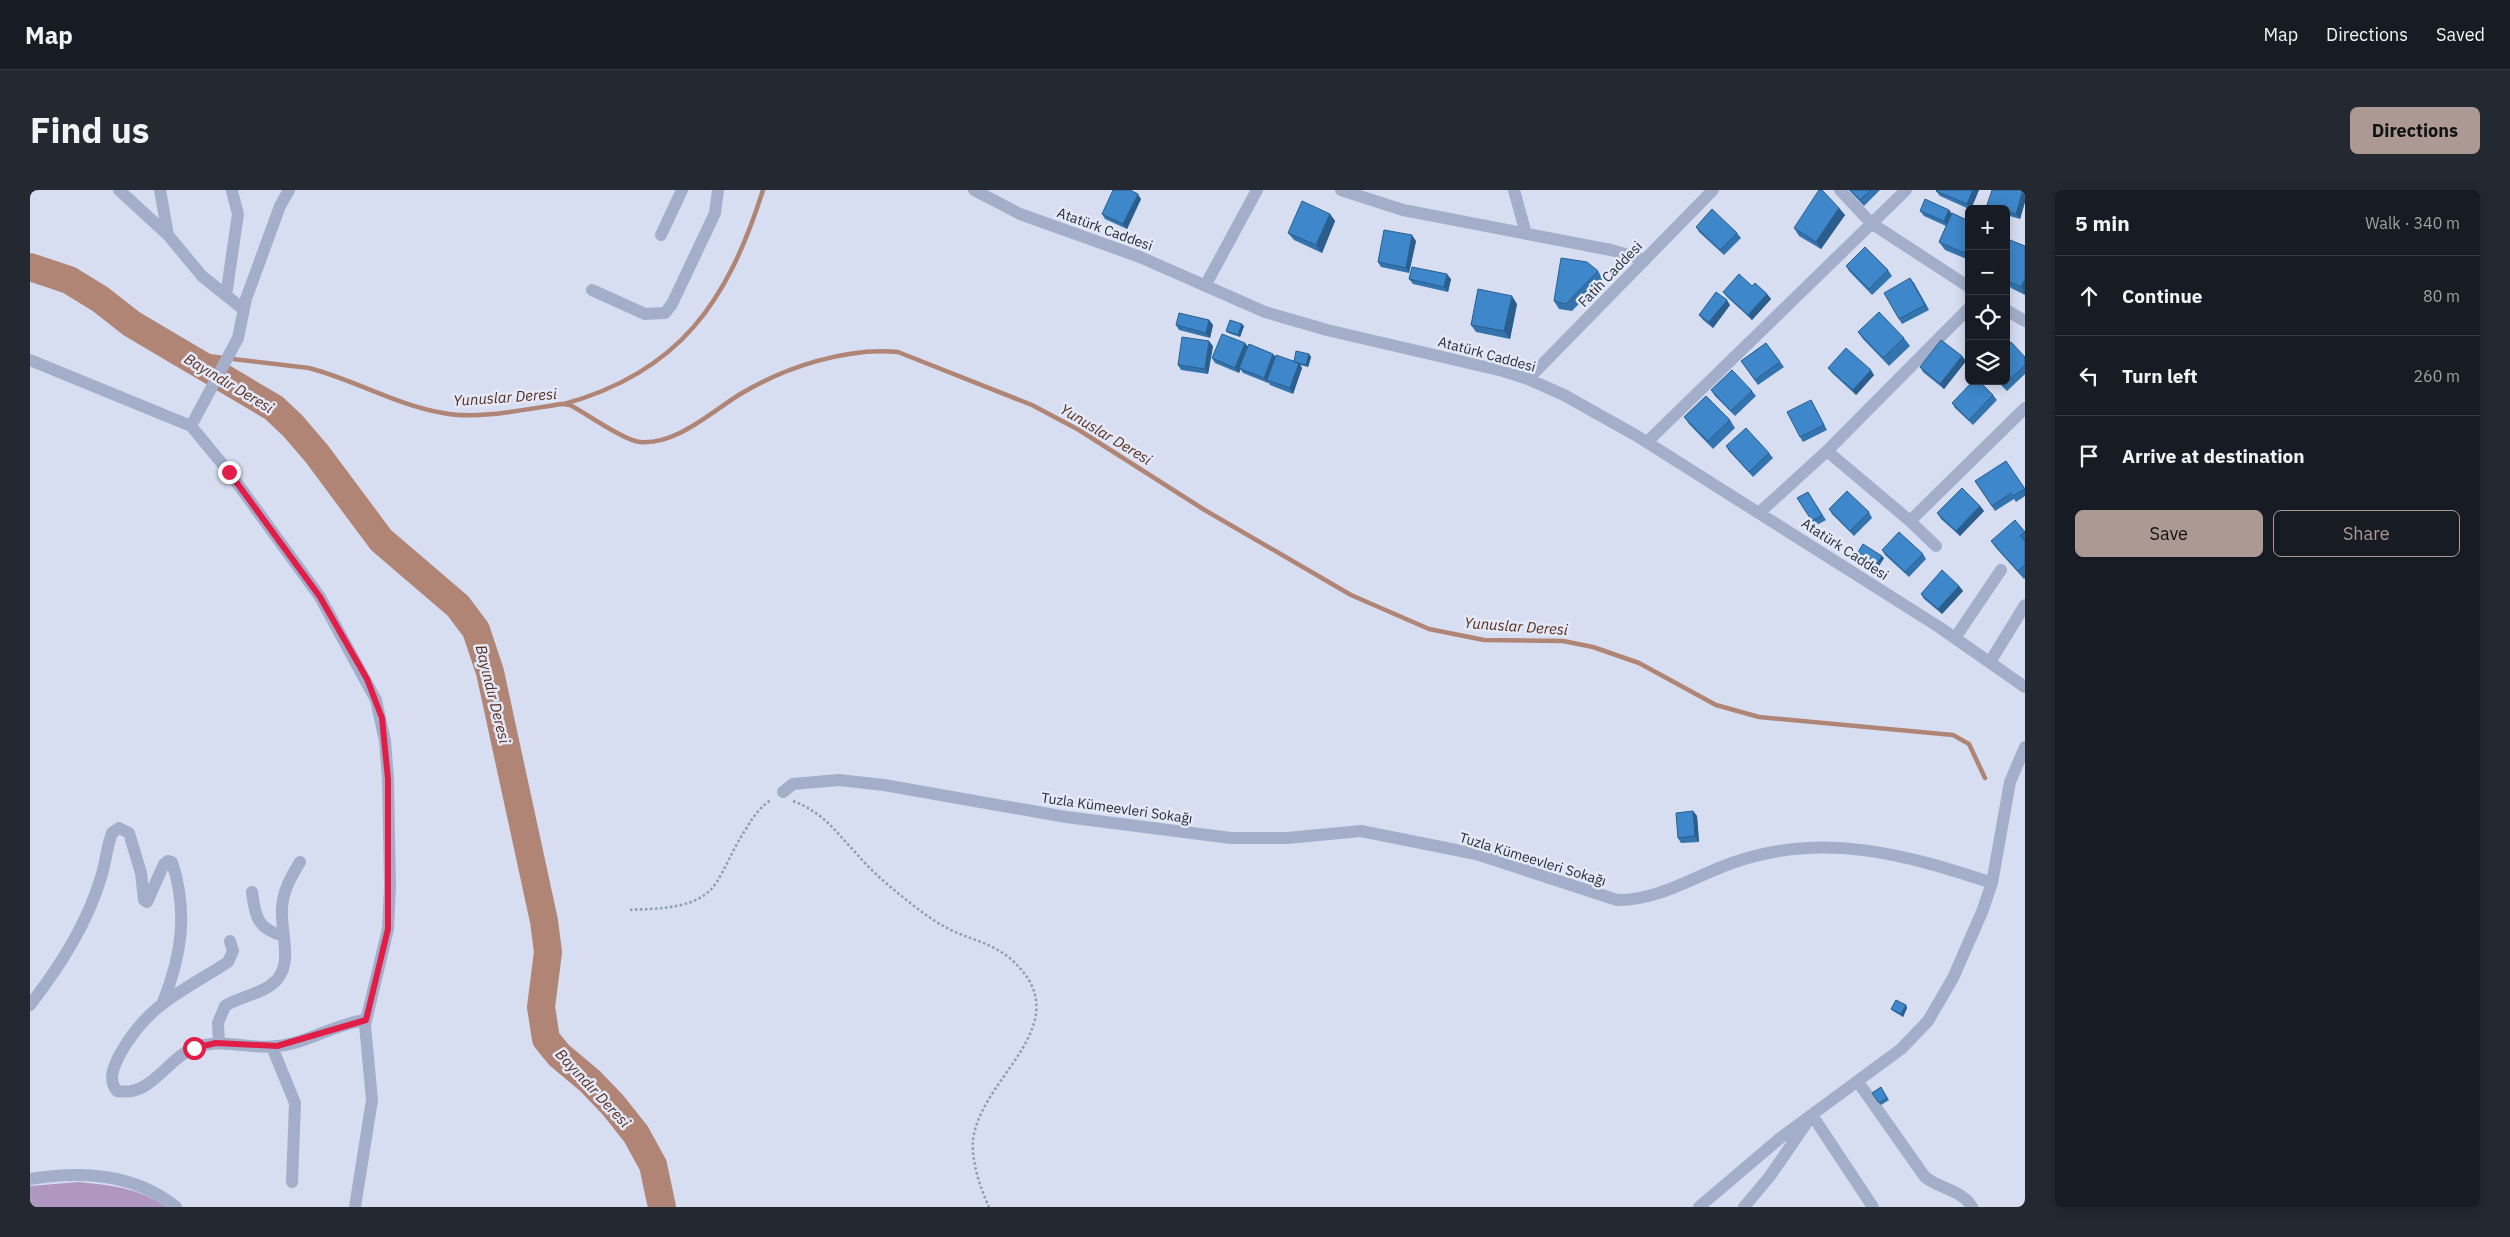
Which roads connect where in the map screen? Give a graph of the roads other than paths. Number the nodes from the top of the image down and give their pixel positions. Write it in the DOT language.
graph roads {
  1 [pos="120,190"];
  2 [pos="160,190"];
  3 [pos="289,190"];
  4 [pos="682,190"];
  5 [pos="718,190"];
  6 [pos="974,190"];
  7 [pos="1257,190"];
  8 [pos="1341,190"];
  9 [pos="1514,190"];
  10 [pos="1713,190"];
  11 [pos="1840,190"];
  12 [pos="1906,190"];
  13 [pos="232,191"];
  14 [pos="1871,223"];
  15 [pos="1526,234"];
  16 [pos="168,235"];
  17 [pos="661,235"];
  18 [pos="1645,260"];
  19 [pos="1965,284"];
  20 [pos="1205,286"];
  21 [pos="592,290"];
  22 [pos="226,296"];
  23 [pos="243,309"];
  24 [pos="1965,312"];
  25 [pos="2010,312"];
  26 [pos="2025,321"];
  27 [pos="30,360"];
  28 [pos="1528,378"];
  29 [pos="2025,408"];
  30 [pos="191,426"];
  31 [pos="1647,442"];
  32 [pos="1827,451"];
  33 [pos="1760,512"];
  34 [pos="1910,521"];
  35 [pos="1936,546"];
  36 [pos="2002,570"];
  37 [pos="2025,605"];
  38 [pos="1955,638"];
  39 [pos="1990,662"];
  40 [pos="2025,687"];
  41 [pos="2025,747"];
  42 [pos="784,792"];
  43 [pos="300,862"];
  44 [pos="1992,883"];
  45 [pos="252,892"];
  46 [pos="283,936"];
  47 [pos="230,941"];
  48 [pos="163,1002"];
  49 [pos="30,1005"];
  50 [pos="366,1020"];
  51 [pos="218,1043"];
  52 [pos="272,1046"];
  53 [pos="1858,1082"];
  54 [pos="1812,1115"];
  55 [pos="30,1179"];
  56 [pos="292,1182"];
  57 [pos="176,1207"];
  58 [pos="355,1207"];
  59 [pos="1699,1207"];
  60 [pos="1744,1207"];
  61 [pos="1873,1207"];
  62 [pos="1972,1207"];
  1 -- 16 [label="street"];
  2 -- 16 [label="street"];
  3 -- 23 [label="street"];
  4 -- 17 [label="street"];
  5 -- 21 [label="street"];
  6 -- 20 [label="street, Atatürk Caddesi"];
  7 -- 20 [label="street"];
  8 -- 15 [label="street"];
  9 -- 15 [label="street"];
  10 -- 18 [label="street, Fatih Caddesi"];
  11 -- 14 [label="street"];
  12 -- 14 [label="street"];
  13 -- 22 [label="street"];
  14 -- 19 [label="street"];
  14 -- 31 [label="street"];
  15 -- 18 [label="street"];
  16 -- 22 [label="street"];
  18 -- 28 [label="street, Fatih Caddesi"];
  20 -- 28 [label="street, Atatürk Caddesi"];
  22 -- 23 [label="street"];
  23 -- 30 [label="street"];
  24 -- 32 [label="street"];
  25 -- 26 [label="street"];
  27 -- 30 [label="street"];
  28 -- 31 [label="street, Atatürk Caddesi"];
  29 -- 34 [label="street"];
  30 -- 50 [label="street"];
  31 -- 33 [label="street, Atatürk Caddesi"];
  32 -- 33 [label="street"];
  32 -- 34 [label="street"];
  33 -- 38 [label="street, Atatürk Caddesi"];
  34 -- 35 [label="street"];
  36 -- 38 [label="street"];
  37 -- 39 [label="street"];
  38 -- 39 [label="street, Atatürk Caddesi"];
  39 -- 40 [label="street, Atatürk Caddesi"];
  41 -- 44 [label="street"];
  42 -- 44 [label="street, Tuzla Kümeevleri Sokağı"];
  43 -- 46 [label="street"];
  44 -- 53 [label="street"];
  45 -- 46 [label="street"];
  46 -- 51 [label="street"];
  47 -- 48 [label="street"];
  48 -- 49 [label="street"];
  48 -- 51 [label="street"];
  50 -- 52 [label="street"];
  50 -- 58 [label="street"];
  51 -- 52 [label="street"];
  52 -- 56 [label="street"];
  53 -- 54 [label="street"];
  53 -- 62 [label="street"];
  54 -- 59 [label="street"];
  54 -- 60 [label="street"];
  54 -- 61 [label="street"];
  55 -- 57 [label="street"];
}
